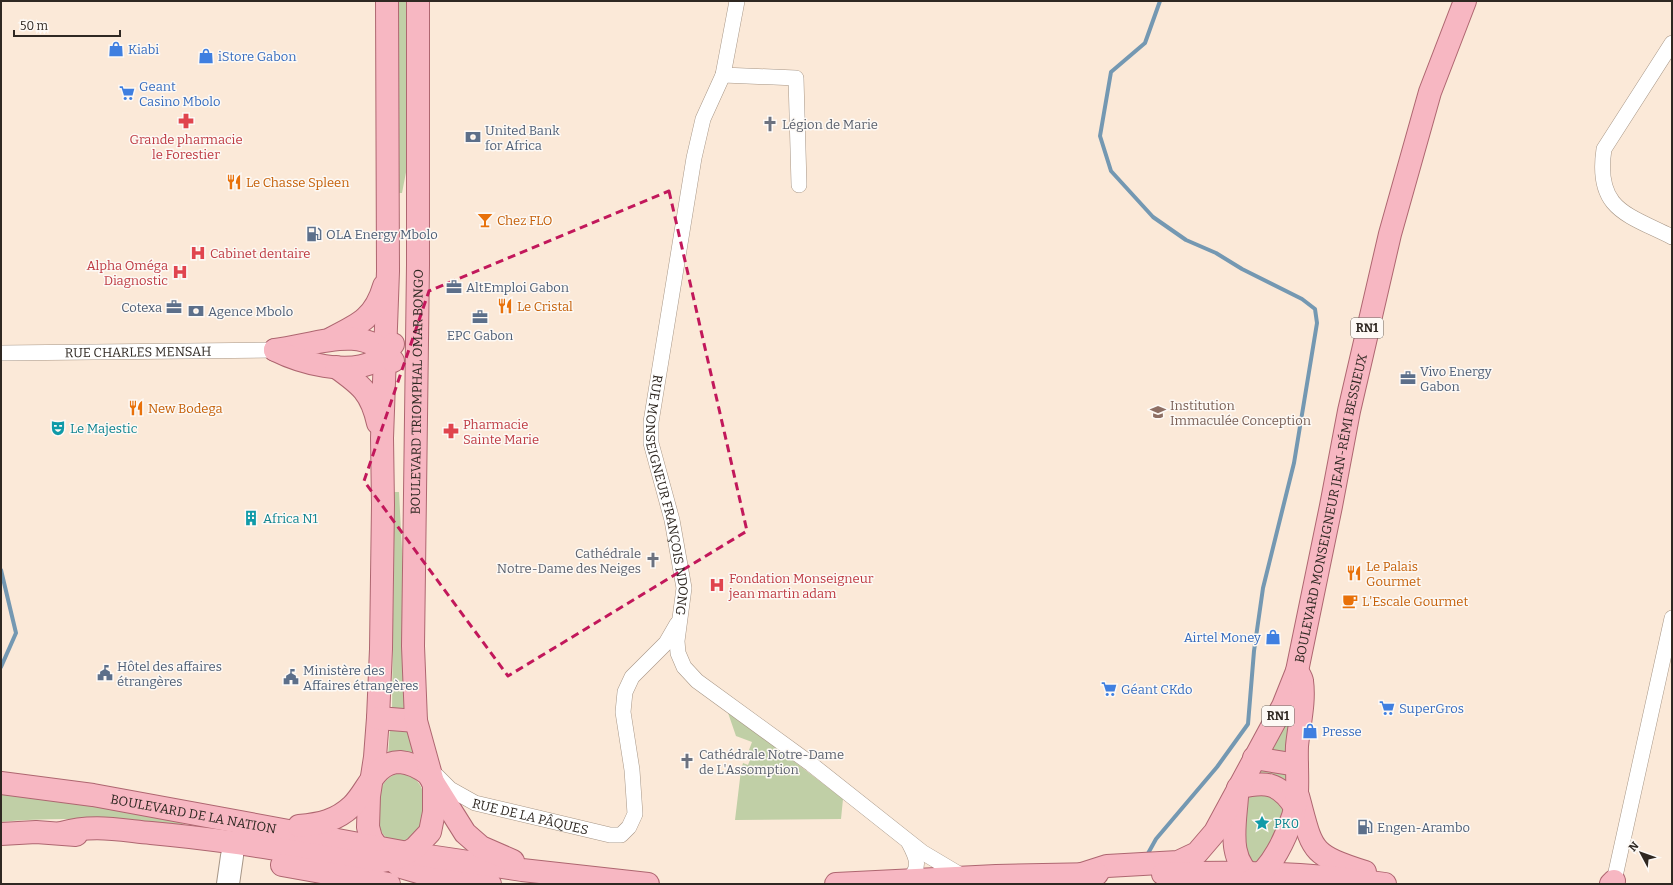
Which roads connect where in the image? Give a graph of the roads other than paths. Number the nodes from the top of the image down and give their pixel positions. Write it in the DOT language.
graph roads {
  1 [pos="387,1"];
  2 [pos="418,1"];
  3 [pos="737,1"];
  4 [pos="1465,1"];
  5 [pos="1672,43"];
  6 [pos="723,75"];
  7 [pos="418,156"];
  8 [pos="799,185"];
  9 [pos="1672,237"];
  10 [pos="388,271"];
  11 [pos="332,338"];
  12 [pos="275,350"];
  13 [pos="386,352"];
  14 [pos="1,353"];
  15 [pos="336,367"];
  16 [pos="382,438"];
  17 [pos="414,605"];
  18 [pos="682,610"];
  19 [pos="1672,618"];
  20 [pos="1297,671"];
  21 [pos="378,718"];
  22 [pos="416,721"];
  23 [pos="1254,758"];
  24 [pos="1297,766"];
  25 [pos="430,772"];
  26 [pos="371,780"];
  27 [pos="1,783"];
  28 [pos="1238,788"];
  29 [pos="1296,799"];
  30 [pos="276,828"];
  31 [pos="61,833"];
  32 [pos="1,834"];
  33 [pos="909,842"];
  34 [pos="391,852"];
  35 [pos="232,856"];
  36 [pos="1168,868"];
  37 [pos="536,871"];
  38 [pos="967,878"];
  39 [pos="1254,879"];
  40 [pos="351,881"];
  41 [pos="906,881"];
  42 [pos="1613,883"];
  43 [pos="228,884"];
  44 [pos="385,884"];
  45 [pos="389,884"];
  46 [pos="490,884"];
  47 [pos="648,884"];
  48 [pos="836,884"];
  49 [pos="1385,884"];
  50 [pos="1400,884"];
  1 -- 10 [label="main road"];
  2 -- 7 [label="main road, BOULEVARD TRIOMPHAL OMAR BONGO"];
  3 -- 6 [label="street, RUE MONSEIGNEUR FRANÇOIS NDONG"];
  4 -- 20 [label="main road, BOULEVARD MONSEIGNEUR JEAN-RÉMI BESSIEUX / RN1"];
  5 -- 9 [label="street"];
  6 -- 8 [label="street"];
  6 -- 18 [label="street, RUE MONSEIGNEUR FRANÇOIS NDONG"];
  7 -- 13 [label="main road"];
  7 -- 17 [label="main road, BOULEVARD TRIOMPHAL OMAR BONGO"];
  10 -- 11 [label="main road"];
  10 -- 13 [label="main road"];
  11 -- 12 [label="main road"];
  11 -- 13 [label="main road"];
  12 -- 14 [label="street, RUE CHARLES MENSAH"];
  12 -- 15 [label="main road"];
  13 -- 15 [label="main road"];
  13 -- 16 [label="main road"];
  13 -- 17 [label="main road"];
  15 -- 16 [label="main road"];
  16 -- 21 [label="main road"];
  17 -- 22 [label="main road, BOULEVARD TRIOMPHAL OMAR BONGO"];
  18 -- 25 [label="street, RUE DE LA PÂQUES"];
  18 -- 33 [label="street, RUE MONSEIGNEUR FRANÇOIS NDONG"];
  19 -- 42 [label="street"];
  20 -- 23 [label="main road, BOULEVARD MONSEIGNEUR JEAN-RÉMI BESSIEUX / RN1"];
  20 -- 24 [label="main road, BOULEVARD MONSEIGNEUR JEAN-RÉMI BESSIEUX / RN1"];
  21 -- 22 [label="main road"];
  21 -- 26 [label="main road"];
  22 -- 25 [label="main road, BOULEVARD TRIOMPHAL OMAR BONGO"];
  23 -- 24 [label="main road"];
  23 -- 28 [label="main road, BOULEVARD MONSEIGNEUR JEAN-RÉMI BESSIEUX / RN1"];
  24 -- 29 [label="main road, BOULEVARD MONSEIGNEUR JEAN-RÉMI BESSIEUX / RN1"];
  25 -- 26 [label="main road"];
  25 -- 34 [label="main road"];
  25 -- 37 [label="main road"];
  26 -- 30 [label="main road"];
  26 -- 34 [label="main road"];
  27 -- 30 [label="main road, BOULEVARD DE LA NATION"];
  28 -- 29 [label="main road"];
  28 -- 36 [label="main road, BOULEVARD MONSEIGNEUR JEAN-RÉMI BESSIEUX"];
  28 -- 39 [label="main road, RN1"];
  29 -- 39 [label="main road, RN1"];
  29 -- 50 [label="main road"];
  30 -- 34 [label="main road, BOULEVARD DE LA NATION"];
  31 -- 32 [label="main road"];
  31 -- 34 [label="main road"];
  31 -- 35 [label="main road"];
  33 -- 38 [label="street, RUE MONSEIGNEUR FRANÇOIS NDONG"];
  33 -- 41 [label="street"];
  34 -- 37 [label="main road"];
  34 -- 46 [label="main road"];
  35 -- 40 [label="main road"];
  35 -- 43 [label="main road"];
  36 -- 38 [label="main road"];
  36 -- 39 [label="main road"];
  37 -- 47 [label="main road"];
  38 -- 41 [label="main road"];
  39 -- 49 [label="main road"];
  40 -- 44 [label="main road"];
  41 -- 48 [label="main road"];
  44 -- 45 [label="main road"];
}
